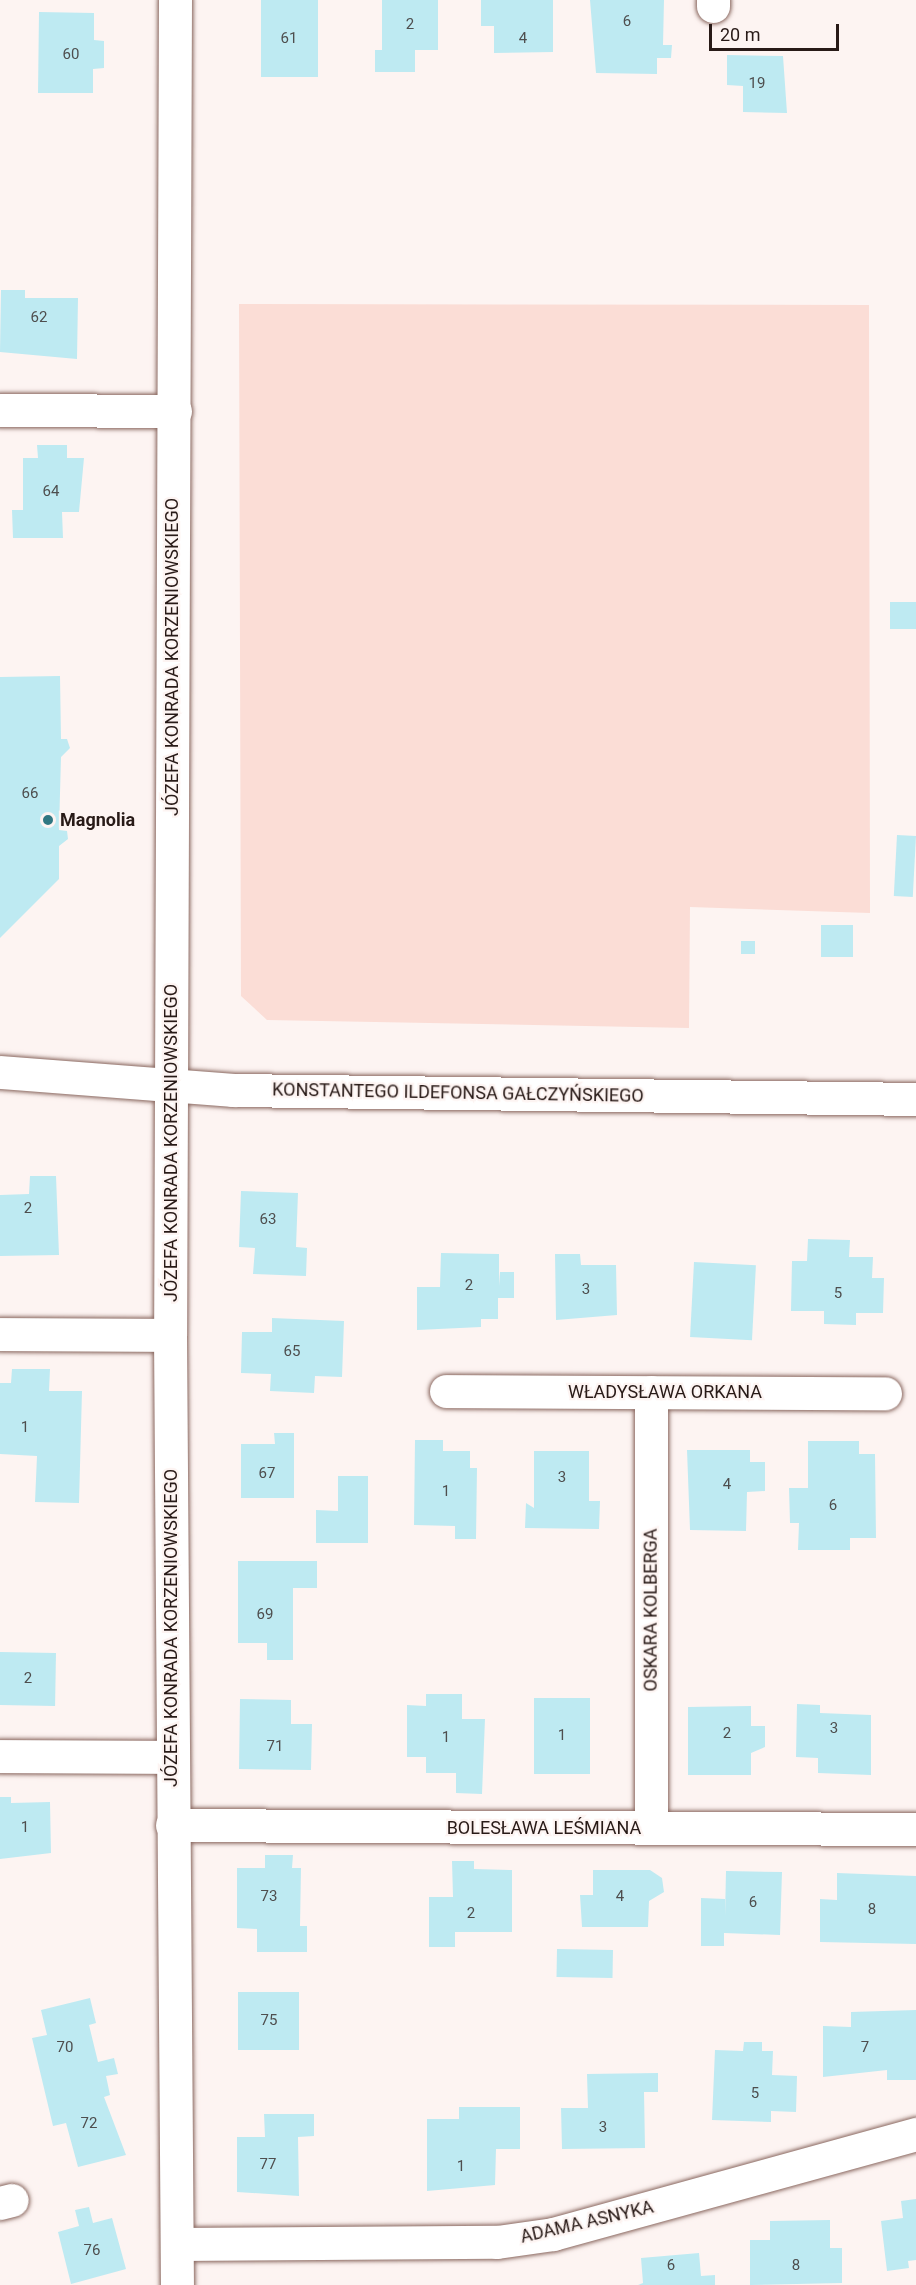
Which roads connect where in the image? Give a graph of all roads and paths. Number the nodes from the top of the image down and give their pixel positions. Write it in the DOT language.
graph roads {
  1 [pos="175,0"];
  2 [pos="0,410"];
  3 [pos="175,411"];
  4 [pos="0,1072"];
  5 [pos="171,1087"];
  6 [pos="916,1099"];
  7 [pos="0,1334"];
  8 [pos="170,1335"];
  9 [pos="446,1391"];
  10 [pos="651,1392"];
  11 [pos="885,1393"];
  12 [pos="0,1756"];
  13 [pos="172,1757"];
  14 [pos="172,1825"];
  15 [pos="651,1828"];
  16 [pos="916,1829"];
  17 [pos="916,2134"];
  18 [pos="177,2244"];
  19 [pos="177,2285"];
  1 -- 3 [label="street, JÓZEFA KONRADA KORZENIOWSKIEGO"];
  2 -- 3 [label="street"];
  3 -- 5 [label="street, JÓZEFA KONRADA KORZENIOWSKIEGO"];
  4 -- 5 [label="street, KONSTANTEGO ILDEFONSA GAŁCZYŃSKIEGO"];
  5 -- 6 [label="street, KONSTANTEGO ILDEFONSA GAŁCZYŃSKIEGO"];
  5 -- 8 [label="street, JÓZEFA KONRADA KORZENIOWSKIEGO"];
  7 -- 8 [label="street"];
  8 -- 13 [label="street, JÓZEFA KONRADA KORZENIOWSKIEGO"];
  9 -- 10 [label="street, WŁADYSŁAWA ORKANA"];
  10 -- 11 [label="street, WŁADYSŁAWA ORKANA"];
  10 -- 15 [label="street, OSKARA KOLBERGA"];
  12 -- 13 [label="street"];
  13 -- 14 [label="street, JÓZEFA KONRADA KORZENIOWSKIEGO"];
  14 -- 15 [label="street, BOLESŁAWA LEŚMIANA"];
  14 -- 18 [label="street, JÓZEFA KONRADA KORZENIOWSKIEGO"];
  15 -- 16 [label="street, BOLESŁAWA LEŚMIANA"];
  17 -- 18 [label="street, ADAMA ASNYKA"];
  18 -- 19 [label="street, JÓZEFA KONRADA KORZENIOWSKIEGO"];
}
